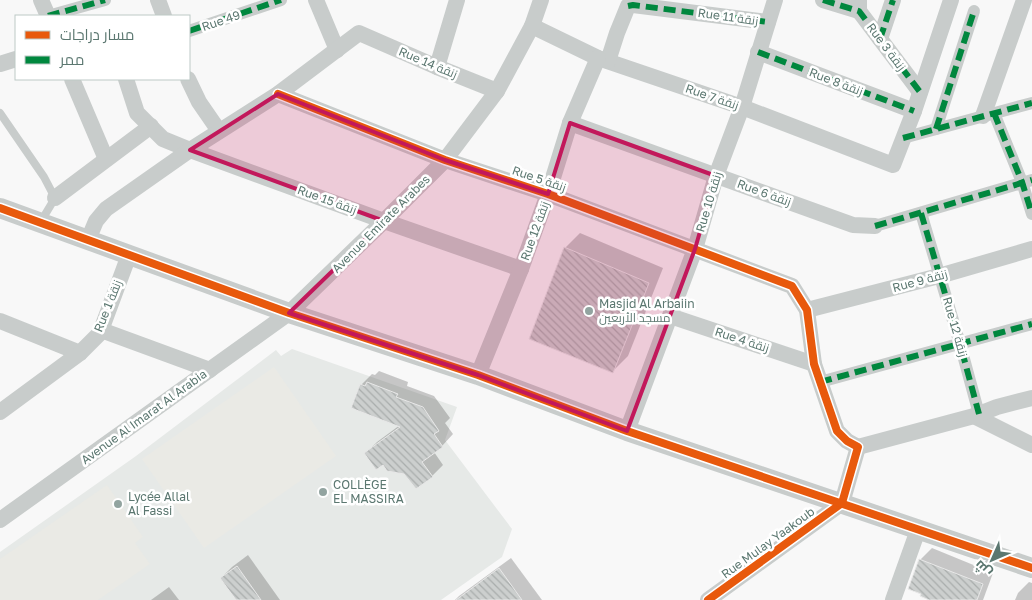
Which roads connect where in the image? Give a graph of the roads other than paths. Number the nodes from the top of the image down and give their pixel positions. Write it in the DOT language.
graph roads {
  1 [pos="41,0"];
  2 [pos="105,0"];
  3 [pos="158,0"];
  4 [pos="281,0"];
  5 [pos="316,0"];
  6 [pos="456,0"];
  7 [pos="541,0"];
  8 [pos="775,0"];
  9 [pos="823,0"];
  10 [pos="893,0"];
  11 [pos="951,0"];
  12 [pos="1024,0"];
  13 [pos="859,6"];
  14 [pos="974,11"];
  15 [pos="48,15"];
  16 [pos="52,15"];
  17 [pos="164,15"];
  18 [pos="768,22"];
  19 [pos="532,26"];
  20 [pos="190,32"];
  21 [pos="880,39"];
  22 [pos="337,50"];
  23 [pos="758,52"];
  24 [pos="15,59"];
  25 [pos="603,59"];
  26 [pos="0,64"];
  27 [pos="436,68"];
  28 [pos="72,80"];
  29 [pos="126,80"];
  30 [pos="188,80"];
  31 [pos="497,91"];
  32 [pos="920,92"];
  33 [pos="278,94"];
  34 [pos="1032,103"];
  35 [pos="742,107"];
  36 [pos="914,111"];
  37 [pos="0,113"];
  38 [pos="988,114"];
  39 [pos="570,123"];
  40 [pos="150,126"];
  41 [pos="936,129"];
  42 [pos="219,131"];
  43 [pos="903,138"];
  44 [pos="190,150"];
  45 [pos="106,159"];
  46 [pos="445,160"];
  47 [pos="716,176"];
  48 [pos="1027,181"];
  49 [pos="548,194"];
  50 [pos="55,198"];
  51 [pos="0,208"];
  52 [pos="921,212"];
  53 [pos="1032,214"];
  54 [pos="384,221"];
  55 [pos="40,222"];
  56 [pos="875,226"];
  57 [pos="88,240"];
  58 [pos="695,249"];
  59 [pos="1032,249"];
  60 [pos="128,254"];
  61 [pos="521,269"];
  62 [pos="939,276"];
  63 [pos="807,310"];
  64 [pos="289,314"];
  65 [pos="670,316"];
  66 [pos="0,321"];
  67 [pos="1032,324"];
  68 [pos="101,330"];
  69 [pos="960,344"];
  70 [pos="80,353"];
  71 [pos="814,364"];
  72 [pos="210,370"];
  73 [pos="478,375"];
  74 [pos="820,382"];
  75 [pos="1032,398"];
  76 [pos="0,412"];
  77 [pos="976,415"];
  78 [pos="627,431"];
  79 [pos="1032,445"];
  80 [pos="858,447"];
  81 [pos="842,503"];
  82 [pos="0,520"];
  83 [pos="918,530"];
  84 [pos="1032,568"];
  85 [pos="708,600"];
  86 [pos="893,600"];
  1 -- 15 [label="street"];
  2 -- 16 [label="street"];
  3 -- 17 [label="street"];
  4 -- 20 [label="street, Rue 49"];
  5 -- 22 [label="street"];
  6 -- 27 [label="street"];
  7 -- 19 [label="street, Avenue Emirate Arabes"];
  8 -- 18 [label="street, Rue 10 زنقة"];
  9 -- 13 [label="street"];
  10 -- 21 [label="street"];
  11 -- 32 [label="street"];
  12 -- 38 [label="street"];
  13 -- 21 [label="street, Rue 3 زنقة"];
  14 -- 41 [label="street"];
  18 -- 23 [label="street, Rue 10 زنقة"];
  18 -- 25 [label="street, Rue 11 زنقة"];
  19 -- 25 [label="street, Rue 7 زنقة"];
  19 -- 31 [label="street, Avenue Emirate Arabes"];
  21 -- 32 [label="street, Rue 3 زنقة"];
  22 -- 27 [label="street, Rue 14 زنقة"];
  22 -- 33 [label="street"];
  23 -- 35 [label="street, Rue 10 زنقة"];
  23 -- 36 [label="street, Rue 8 زنقة"];
  24 -- 26 [label="street"];
  25 -- 35 [label="street, Rue 7 زنقة"];
  25 -- 39 [label="street, Rue 12 زنقة"];
  27 -- 31 [label="street, Rue 14 زنقة"];
  28 -- 45 [label="street"];
  29 -- 40 [label="street, Rue 15 زنقة"];
  30 -- 42 [label="street"];
  31 -- 46 [label="street, Avenue Emirate Arabes"];
  32 -- 36 [label="street"];
  33 -- 42 [label="street"];
  33 -- 46 [label="street, Rue 5 زنقة"];
  34 -- 38 [label="street"];
  35 -- 43 [label="street, Rue 7 زنقة"];
  35 -- 47 [label="street, Rue 10 زنقة"];
  36 -- 43 [label="street"];
  37 -- 50 [label="lane"];
  38 -- 41 [label="street"];
  38 -- 48 [label="street"];
  39 -- 47 [label="street, Rue 6 زنقة"];
  39 -- 49 [label="street, Rue 12 زنقة"];
  40 -- 44 [label="street, Rue 15 زنقة"];
  40 -- 45 [label="street"];
  41 -- 43 [label="street"];
  42 -- 44 [label="street"];
  44 -- 54 [label="street, Rue 15 زنقة"];
  44 -- 57 [label="street"];
  45 -- 50 [label="street"];
  46 -- 49 [label="street, Rue 5 زنقة"];
  46 -- 54 [label="street, Avenue Emirate Arabes"];
  47 -- 56 [label="street, Rue 6 زنقة"];
  47 -- 58 [label="street, Rue 10 زنقة"];
  48 -- 52 [label="street"];
  48 -- 53 [label="street"];
  49 -- 58 [label="street, Rue 5 زنقة"];
  49 -- 61 [label="street, Rue 12 زنقة"];
  50 -- 55 [label="lane"];
  51 -- 55 [label="street"];
  52 -- 56 [label="street"];
  52 -- 62 [label="street, Rue 12 زنقة"];
  54 -- 61 [label="street, Rue 15 زنقة"];
  54 -- 64 [label="street, Avenue Emirate Arabes"];
  55 -- 57 [label="street"];
  57 -- 60 [label="street"];
  58 -- 63 [label="street, Rue 5 زنقة"];
  58 -- 65 [label="street, Rue 10 زنقة"];
  59 -- 62 [label="street, Rue 9 زنقة"];
  60 -- 64 [label="street"];
  60 -- 68 [label="street, Rue 1 زنقة"];
  61 -- 73 [label="street, Rue 12 زنقة"];
  62 -- 63 [label="street, Rue 9 زنقة"];
  62 -- 69 [label="street, Rue 12 زنقة"];
  63 -- 71 [label="street"];
  64 -- 72 [label="street, Avenue Al Imarat Al Arabia"];
  64 -- 73 [label="street"];
  65 -- 71 [label="street, Rue 4 زنقة"];
  65 -- 78 [label="street, Rue 10 زنقة"];
  66 -- 70 [label="street"];
  67 -- 69 [label="street"];
  68 -- 70 [label="street, Rue 1 زنقة"];
  68 -- 72 [label="street"];
  69 -- 74 [label="street"];
  69 -- 77 [label="street, Rue 12 زنقة"];
  70 -- 76 [label="street, Rue 1 زنقة"];
  71 -- 74 [label="street"];
  72 -- 82 [label="street, Avenue Al Imarat Al Arabia"];
  73 -- 78 [label="street"];
  74 -- 80 [label="street"];
  75 -- 77 [label="street"];
  77 -- 79 [label="street"];
  77 -- 80 [label="street"];
  78 -- 81 [label="street"];
  80 -- 81 [label="street"];
  81 -- 83 [label="street"];
  81 -- 85 [label="street, Rue Mulay Yaakoub"];
  83 -- 84 [label="street"];
  83 -- 86 [label="street"];
}
